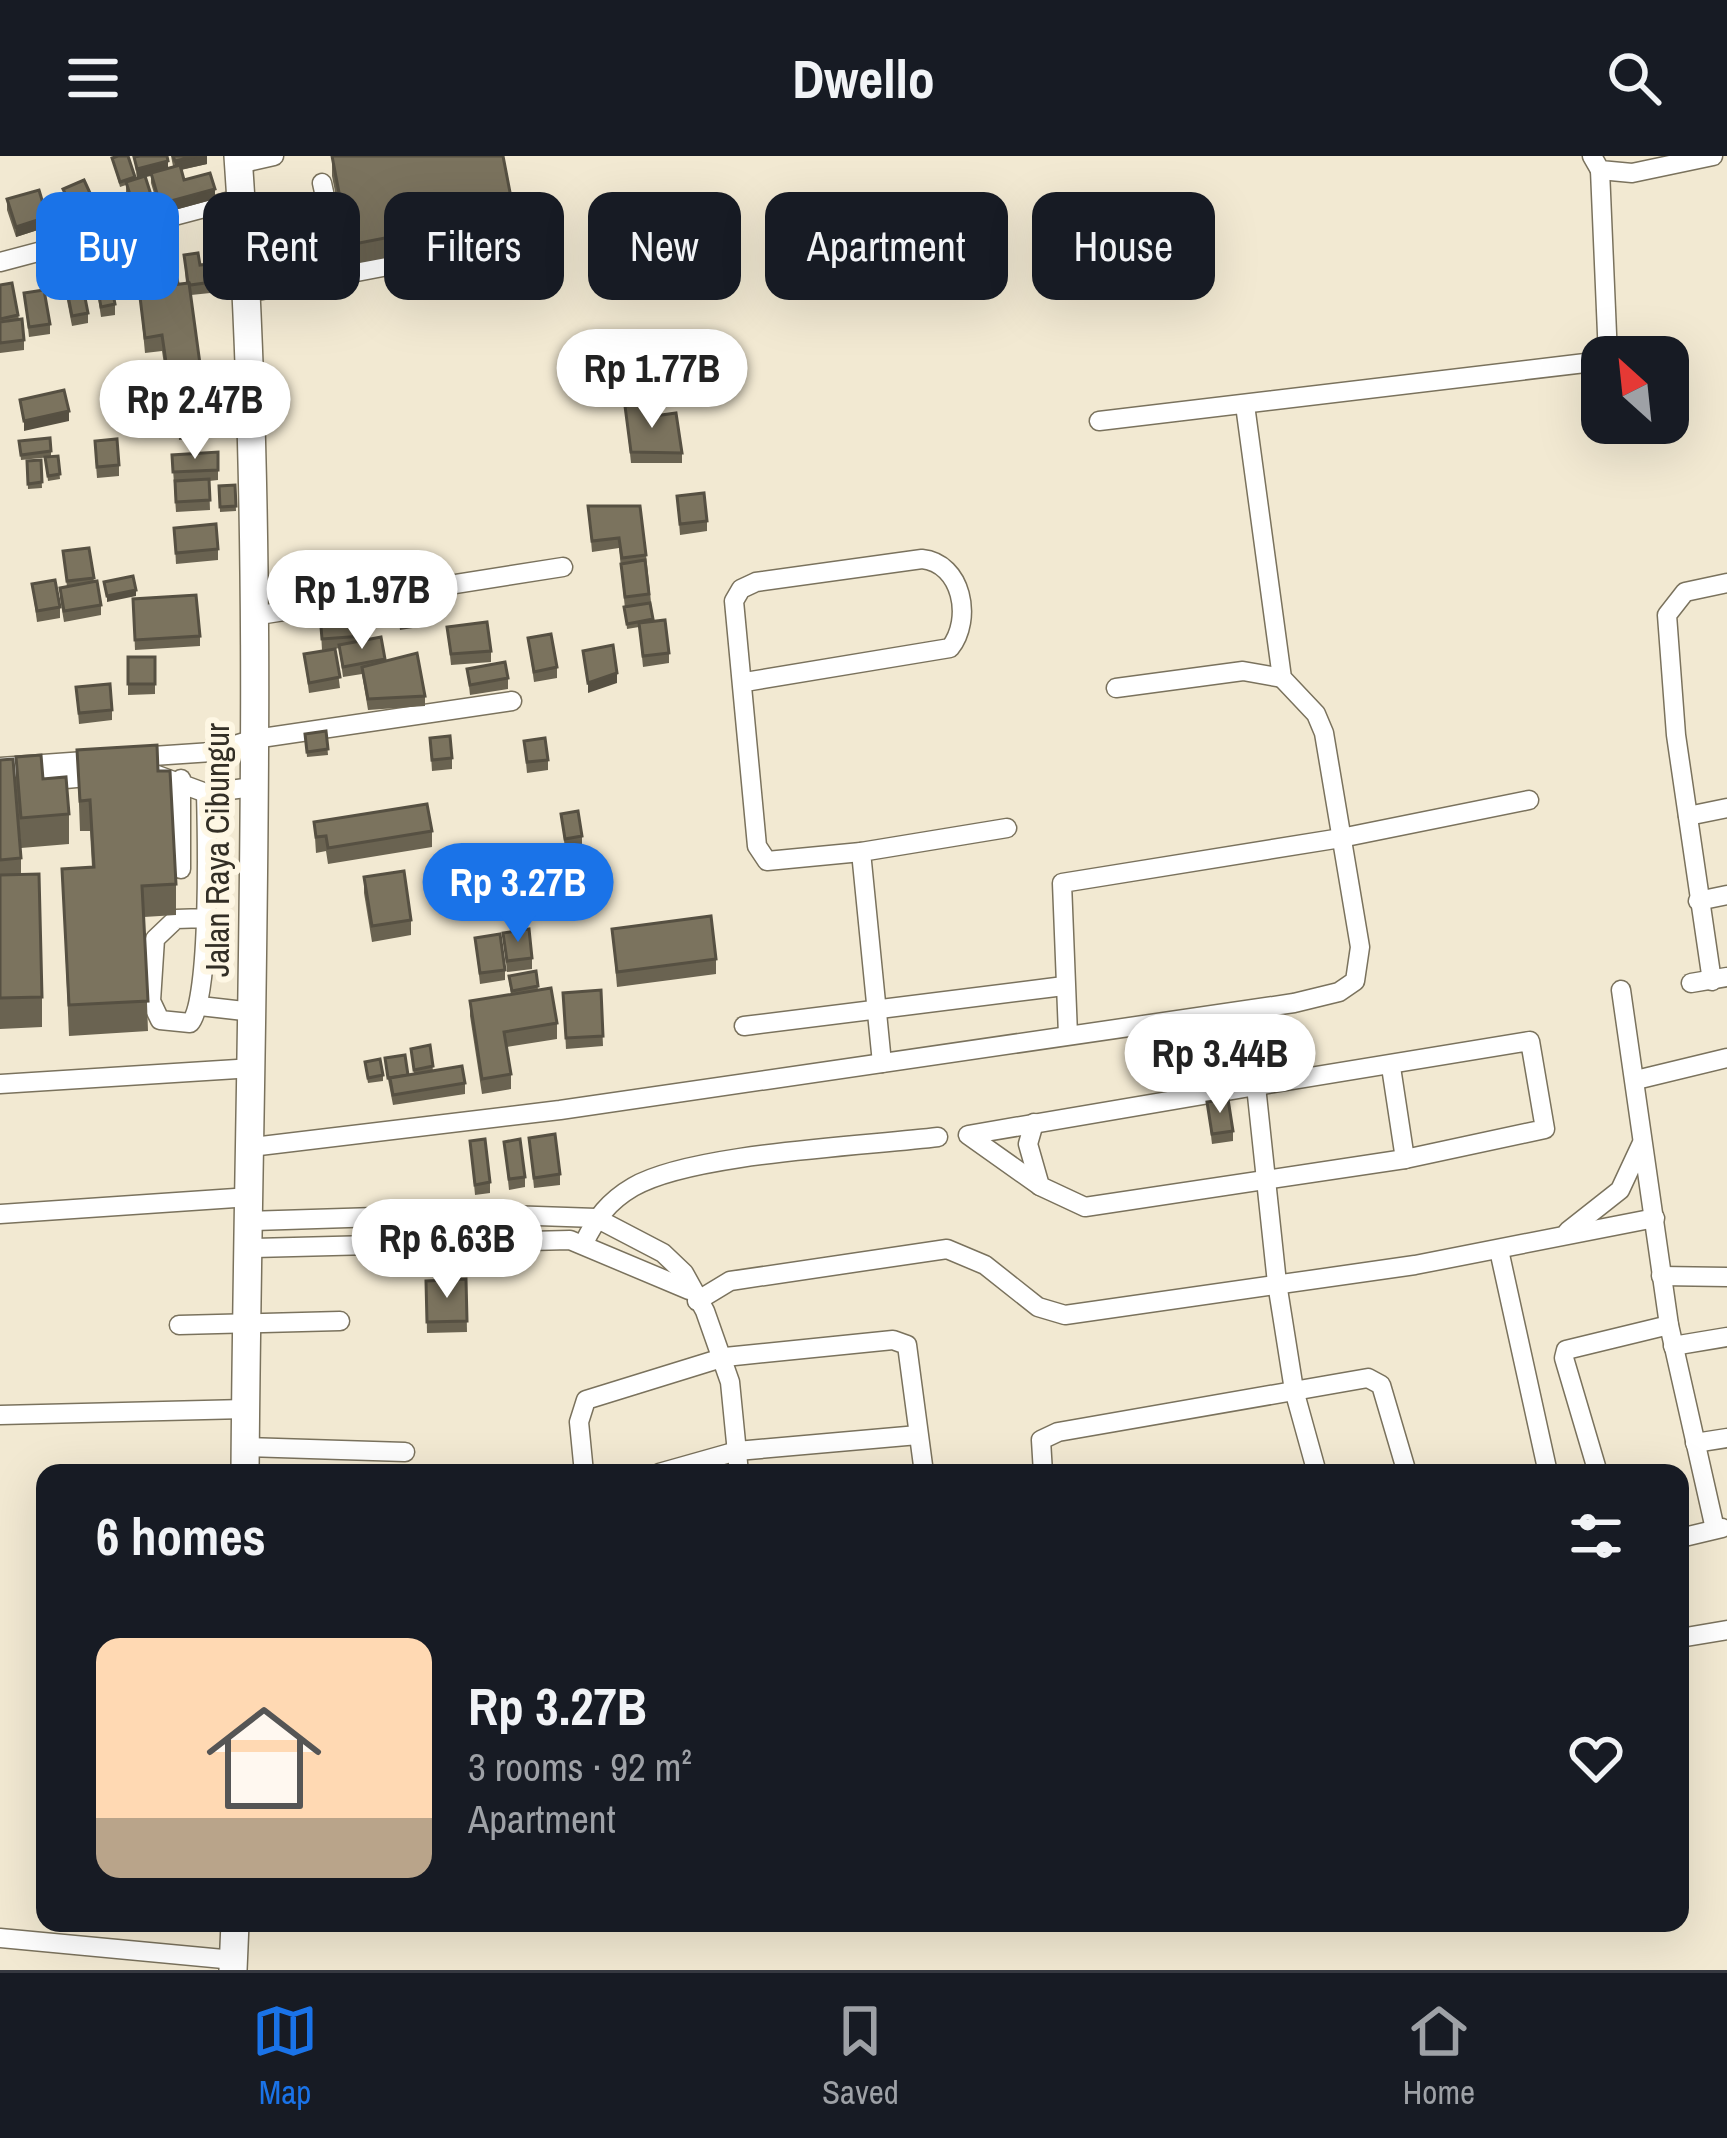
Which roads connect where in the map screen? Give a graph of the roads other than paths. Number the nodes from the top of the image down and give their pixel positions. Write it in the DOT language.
graph roads {
  1 [pos="274,156"];
  2 [pos="1713,156"];
  3 [pos="239,160"];
  4 [pos="1596,163"];
  5 [pos="322,183"];
  6 [pos="242,192"];
  7 [pos="324,192"];
  8 [pos="203,208"];
  9 [pos="0,262"];
  10 [pos="247,300"];
  11 [pos="1604,336"];
  12 [pos="1581,362"];
  13 [pos="1245,405"];
  14 [pos="1099,421"];
  15 [pos="563,567"];
  16 [pos="1727,583"];
  17 [pos="253,616"];
  18 [pos="1282,678"];
  19 [pos="745,682"];
  20 [pos="1116,688"];
  21 [pos="512,701"];
  22 [pos="254,739"];
  23 [pos="0,767"];
  24 [pos="182,779"];
  25 [pos="0,785"];
  26 [pos="253,787"];
  27 [pos="206,793"];
  28 [pos="1529,800"];
  29 [pos="1727,808"];
  30 [pos="1688,816"];
  31 [pos="1007,828"];
  32 [pos="1341,838"];
  33 [pos="862,852"];
  34 [pos="181,869"];
  35 [pos="1727,895"];
  36 [pos="1698,901"];
  37 [pos="206,918"];
  38 [pos="1710,980"];
  39 [pos="1064,986"];
  40 [pos="1621,990"];
  41 [pos="200,1006"];
  42 [pos="878,1011"];
  43 [pos="253,1012"];
  44 [pos="744,1027"];
  45 [pos="1068,1035"];
  46 [pos="1727,1058"];
  47 [pos="882,1063"];
  48 [pos="1391,1066"];
  49 [pos="253,1068"];
  50 [pos="1636,1080"];
  51 [pos="0,1084"];
  52 [pos="1256,1086"];
  53 [pos="1034,1123"];
  54 [pos="938,1137"];
  55 [pos="1643,1141"];
  56 [pos="252,1147"];
  57 [pos="1405,1159"];
  58 [pos="1266,1178"];
  59 [pos="1040,1186"];
  60 [pos="0,1214"];
  61 [pos="453,1216"];
  62 [pos="596,1218"];
  63 [pos="1655,1219"];
  64 [pos="250,1222"];
  65 [pos="1555,1239"];
  66 [pos="452,1242"];
  67 [pos="584,1243"];
  68 [pos="1499,1250"];
  69 [pos="1661,1276"];
  70 [pos="1727,1277"];
  71 [pos="1277,1283"];
  72 [pos="693,1296"];
  73 [pos="340,1321"];
  74 [pos="250,1322"];
  75 [pos="179,1325"];
  76 [pos="1669,1325"];
  77 [pos="1727,1337"];
  78 [pos="1673,1346"];
  79 [pos="725,1357"];
  80 [pos="1294,1390"];
  81 [pos="245,1409"];
  82 [pos="0,1415"];
  83 [pos="918,1436"];
  84 [pos="1727,1438"];
  85 [pos="1695,1443"];
  86 [pos="737,1451"];
  87 [pos="405,1452"];
  88 [pos="245,1460"];
  89 [pos="583,1464"];
  90 [pos="691,1464"];
  91 [pos="738,1464"];
  92 [pos="923,1464"];
  93 [pos="1042,1464"];
  94 [pos="1315,1464"];
  95 [pos="1399,1464"];
  96 [pos="1546,1464"];
  97 [pos="1595,1464"];
  98 [pos="1721,1529"];
  99 [pos="1689,1536"];
  100 [pos="1727,1630"];
  101 [pos="1689,1636"];
  102 [pos="235,1932"];
  103 [pos="0,1938"];
  104 [pos="234,1965"];
  1 -- 3 [label="street"];
  2 -- 4 [label="street"];
  3 -- 6 [label="highway, Jalan Raya Cibungur"];
  4 -- 11 [label="street"];
  5 -- 7 [label="street"];
  8 -- 9 [label="street"];
  10 -- 17 [label="highway, Jalan Raya Cibungur"];
  12 -- 13 [label="street"];
  13 -- 14 [label="street"];
  13 -- 18 [label="street"];
  15 -- 17 [label="street"];
  16 -- 30 [label="street"];
  17 -- 22 [label="highway, Jalan Raya Cibungur"];
  18 -- 20 [label="street"];
  18 -- 32 [label="street"];
  19 -- 19 [label="street"];
  19 -- 33 [label="street"];
  21 -- 22 [label="street"];
  22 -- 23 [label="street"];
  22 -- 26 [label="highway, Jalan Raya Cibungur"];
  24 -- 25 [label="street"];
  24 -- 27 [label="street"];
  24 -- 34 [label="street"];
  26 -- 27 [label="street"];
  26 -- 43 [label="highway, Jalan Raya Cibungur"];
  27 -- 37 [label="street"];
  28 -- 32 [label="street"];
  29 -- 30 [label="street"];
  30 -- 36 [label="street"];
  31 -- 33 [label="street"];
  32 -- 39 [label="street"];
  32 -- 45 [label="street"];
  33 -- 42 [label="street"];
  35 -- 36 [label="street"];
  36 -- 38 [label="street"];
  37 -- 41 [label="street"];
  37 -- 41 [label="street"];
  39 -- 42 [label="street"];
  39 -- 45 [label="street"];
  40 -- 50 [label="street"];
  41 -- 43 [label="street"];
  42 -- 44 [label="street"];
  42 -- 47 [label="street"];
  43 -- 49 [label="highway, Jalan Raya Cibungur"];
  45 -- 47 [label="street"];
  46 -- 50 [label="street"];
  47 -- 56 [label="street"];
  48 -- 52 [label="street"];
  48 -- 57 [label="street"];
  48 -- 57 [label="street"];
  49 -- 51 [label="street"];
  49 -- 56 [label="highway, Jalan Raya Cibungur"];
  50 -- 55 [label="street"];
  52 -- 53 [label="street"];
  52 -- 58 [label="street"];
  53 -- 59 [label="street"];
  53 -- 59 [label="street"];
  54 -- 62 [label="street"];
  55 -- 63 [label="street"];
  55 -- 65 [label="street"];
  56 -- 64 [label="highway, Jalan Raya Cibungur"];
  57 -- 58 [label="street"];
  58 -- 59 [label="street"];
  58 -- 71 [label="street"];
  60 -- 64 [label="street"];
  61 -- 62 [label="street"];
  61 -- 64 [label="street"];
  61 -- 66 [label="street"];
  62 -- 67 [label="street"];
  62 -- 72 [label="street"];
  63 -- 65 [label="street"];
  63 -- 69 [label="street"];
  64 -- 66 [label="street"];
  64 -- 74 [label="highway, Jalan Raya Cibungur"];
  65 -- 68 [label="street"];
  66 -- 67 [label="street"];
  67 -- 72 [label="street"];
  68 -- 71 [label="street"];
  68 -- 96 [label="street"];
  69 -- 70 [label="street"];
  69 -- 76 [label="street"];
  71 -- 72 [label="street"];
  71 -- 80 [label="street"];
  72 -- 79 [label="street"];
  73 -- 74 [label="street"];
  74 -- 75 [label="street"];
  74 -- 81 [label="highway, Jalan Raya Cibungur"];
  76 -- 78 [label="street"];
  76 -- 97 [label="street"];
  77 -- 78 [label="street"];
  78 -- 85 [label="street"];
  79 -- 83 [label="street"];
  79 -- 86 [label="street"];
  79 -- 89 [label="street"];
  80 -- 93 [label="street"];
  80 -- 94 [label="street"];
  80 -- 95 [label="street"];
  81 -- 82 [label="street"];
  81 -- 88 [label="highway, Jalan Raya Cibungur"];
  83 -- 86 [label="street"];
  83 -- 92 [label="street"];
  84 -- 85 [label="street"];
  85 -- 98 [label="street"];
  86 -- 90 [label="street"];
  86 -- 91 [label="street"];
  87 -- 88 [label="street"];
  98 -- 99 [label="street"];
  100 -- 101 [label="street"];
  102 -- 104 [label="highway"];
  103 -- 104 [label="street"];
}
